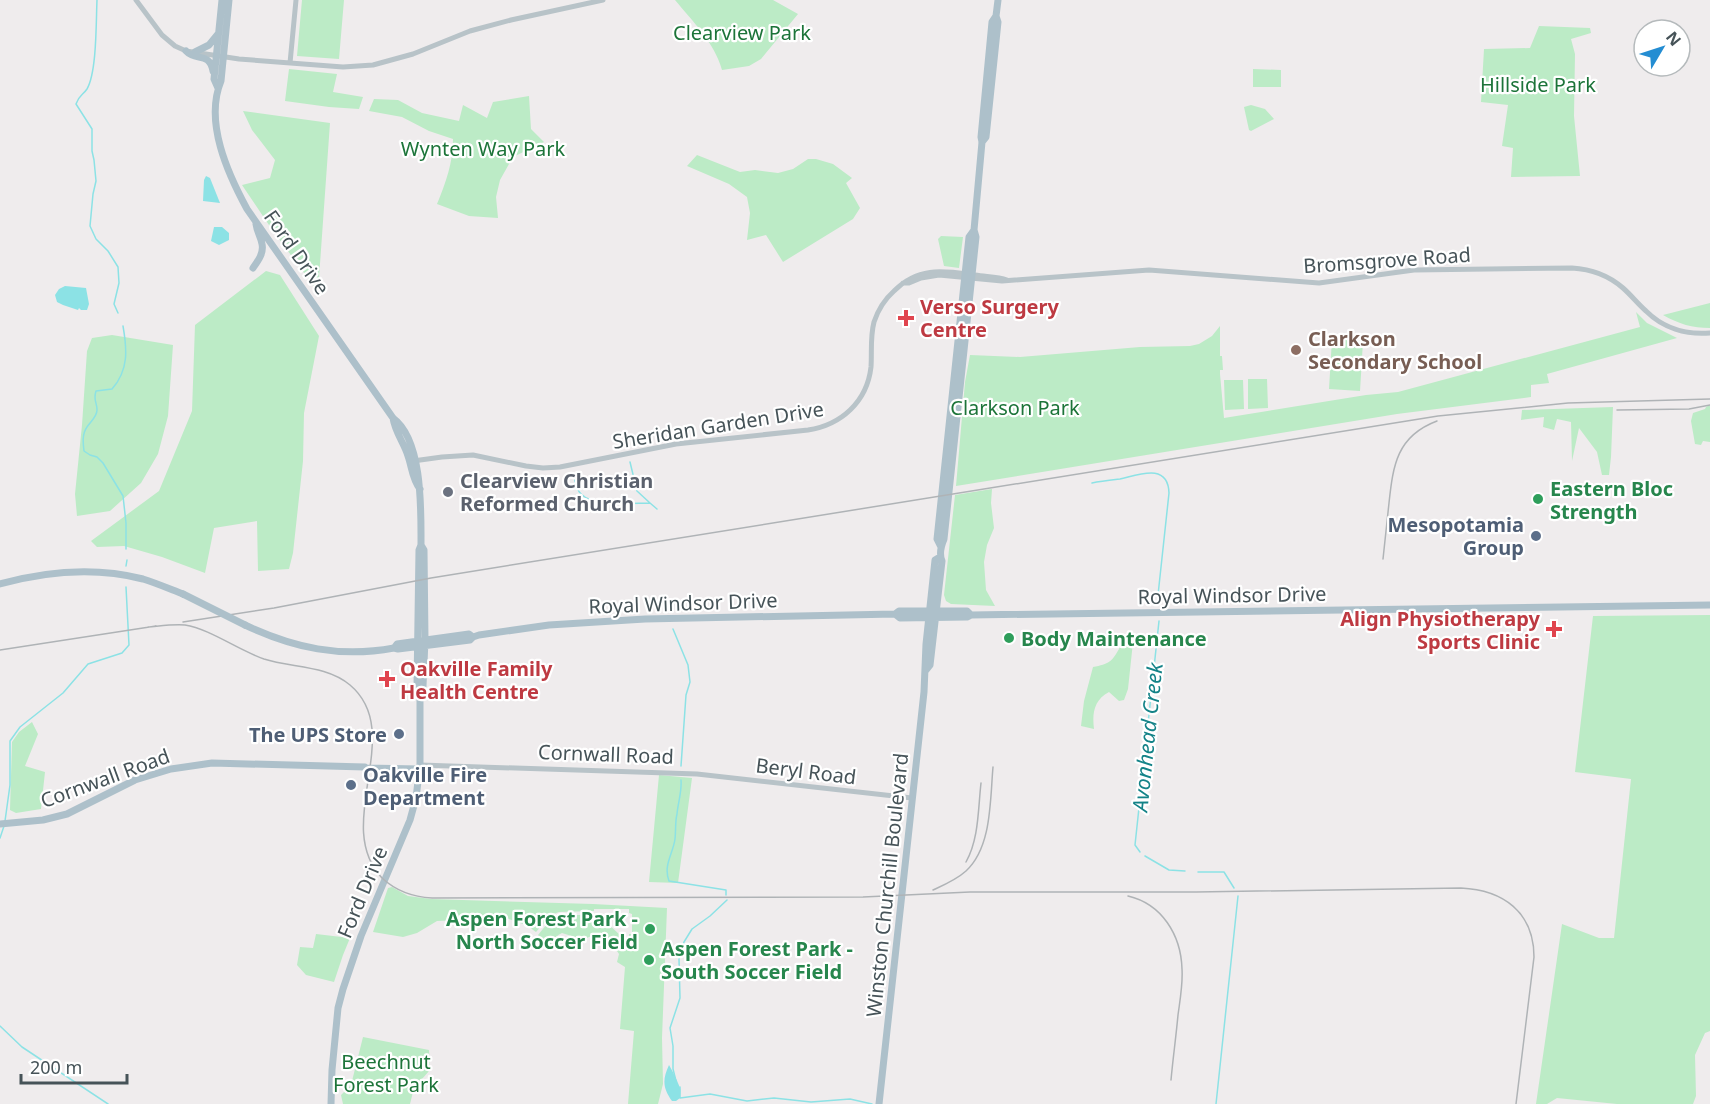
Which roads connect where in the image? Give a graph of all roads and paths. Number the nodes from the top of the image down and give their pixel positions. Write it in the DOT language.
graph roads {
  1 [pos="136,0"];
  2 [pos="222,0"];
  3 [pos="229,0"];
  4 [pos="296,0"];
  5 [pos="603,0"];
  6 [pos="998,0"];
  7 [pos="219,32"];
  8 [pos="186,51"];
  9 [pos="195,52"];
  10 [pos="220,56"];
  11 [pos="290,63"];
  12 [pos="214,77"];
  13 [pos="218,88"];
  14 [pos="256,222"];
  15 [pos="253,268"];
  16 [pos="968,276"];
  17 [pos="1710,333"];
  18 [pos="413,461"];
  19 [pos="940,557"];
  20 [pos="941,579"];
  21 [pos="0,584"];
  22 [pos="1710,605"];
  23 [pos="968,613"];
  24 [pos="933,614"];
  25 [pos="421,644"];
  26 [pos="419,767"];
  27 [pos="697,774"];
  28 [pos="912,798"];
  29 [pos="0,824"];
  30 [pos="331,1104"];
  31 [pos="879,1104"];
  1 -- 8 [label="street"];
  2 -- 7 [label="main road, Ford Drive"];
  3 -- 10 [label="main road, Ford Drive"];
  4 -- 11 [label="street"];
  5 -- 11 [label="street"];
  6 -- 16 [label="main road, Winston Churchill Boulevard"];
  7 -- 9 [label="main road"];
  7 -- 10 [label="main road, Ford Drive"];
  8 -- 9 [label="street"];
  8 -- 12 [label="main road"];
  9 -- 10 [label="street"];
  10 -- 11 [label="street"];
  10 -- 12 [label="main road, Ford Drive"];
  10 -- 13 [label="main road, Ford Drive"];
  12 -- 13 [label="main road, Ford Drive"];
  13 -- 14 [label="main road, Ford Drive"];
  14 -- 15 [label="main road"];
  14 -- 18 [label="main road, Ford Drive"];
  16 -- 17 [label="street, Bromsgrove Road"];
  16 -- 18 [label="street, Sheridan Garden Drive"];
  16 -- 19 [label="main road, Winston Churchill Boulevard"];
  18 -- 25 [label="main road, Ford Drive"];
  19 -- 20 [label="main road, Winston Churchill Boulevard"];
  19 -- 24 [label="main road, Winston Churchill Boulevard"];
  20 -- 23 [label="main road"];
  20 -- 24 [label="main road, Winston Churchill Boulevard"];
  21 -- 25 [label="main road, Royal Windsor Drive, bridge"];
  22 -- 23 [label="main road, Royal Windsor Drive"];
  23 -- 24 [label="main road, Royal Windsor Drive"];
  24 -- 25 [label="main road, Royal Windsor Drive"];
  24 -- 28 [label="main road, Winston Churchill Boulevard"];
  25 -- 26 [label="main road, Ford Drive"];
  26 -- 27 [label="street, Cornwall Road"];
  26 -- 29 [label="main road, Cornwall Road"];
  26 -- 30 [label="main road, Ford Drive"];
  27 -- 28 [label="street, Beryl Road"];
  28 -- 31 [label="main road, Winston Churchill Boulevard"];
}
